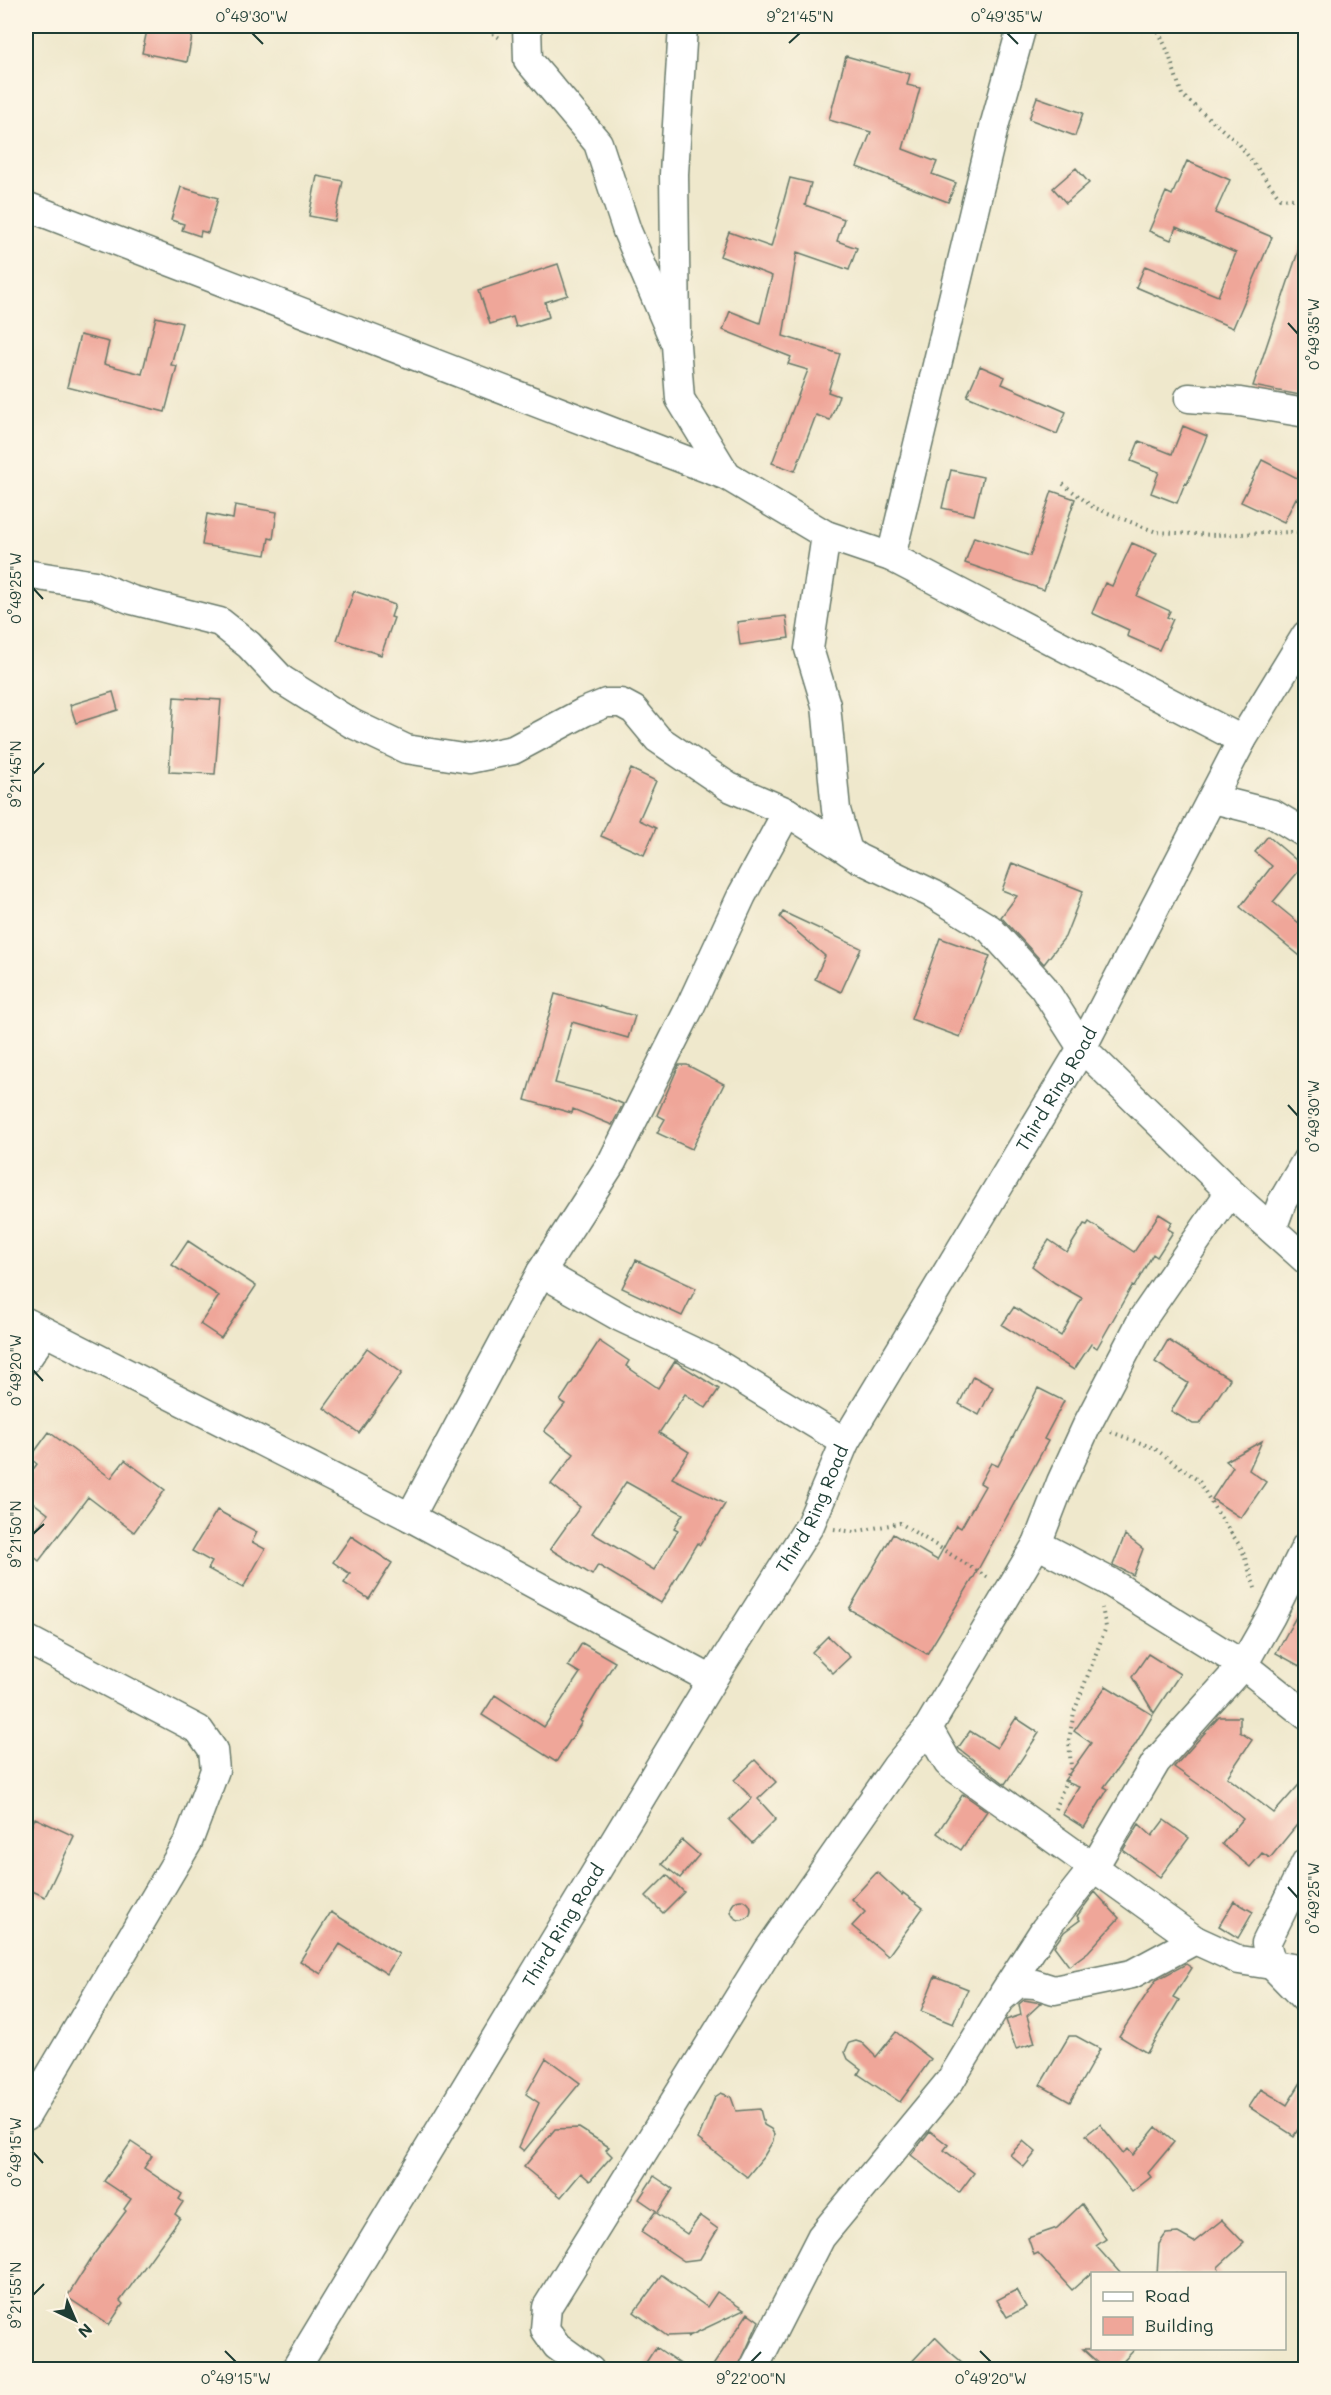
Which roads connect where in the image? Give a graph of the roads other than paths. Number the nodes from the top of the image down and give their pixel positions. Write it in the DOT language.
graph roads {
  1 [pos="527,26"];
  2 [pos="683,26"];
  3 [pos="1022,26"];
  4 [pos="26,206"];
  5 [pos="676,345"];
  6 [pos="1189,398"];
  7 [pos="1305,413"];
  8 [pos="727,476"];
  9 [pos="826,535"];
  10 [pos="891,557"];
  11 [pos="26,574"];
  12 [pos="1305,635"];
  13 [pos="1242,740"];
  14 [pos="1213,799"];
  15 [pos="787,812"];
  16 [pos="1305,834"];
  17 [pos="848,851"];
  18 [pos="1082,1048"];
  19 [pos="1305,1161"];
  20 [pos="1230,1192"];
  21 [pos="1272,1229"];
  22 [pos="1305,1260"];
  23 [pos="541,1272"];
  24 [pos="35,1327"];
  25 [pos="26,1360"];
  26 [pos="844,1442"];
  27 [pos="410,1517"];
  28 [pos="1036,1544"];
  29 [pos="1305,1546"];
  30 [pos="26,1639"];
  31 [pos="1243,1665"];
  32 [pos="712,1680"];
  33 [pos="1305,1715"];
  34 [pos="928,1728"];
  35 [pos="948,1762"];
  36 [pos="896,1767"];
  37 [pos="1305,1862"];
  38 [pos="1094,1867"];
  39 [pos="1195,1940"];
  40 [pos="1272,1965"];
  41 [pos="1305,1970"];
  42 [pos="1000,1999"];
  43 [pos="1305,2000"];
  44 [pos="26,2116"];
  45 [pos="295,2370"];
  46 [pos="590,2370"];
  47 [pos="753,2370"];
  1 -- 5 [label="street"];
  2 -- 5 [label="street"];
  3 -- 10 [label="street"];
  4 -- 8 [label="street"];
  5 -- 8 [label="street"];
  6 -- 7 [label="street"];
  8 -- 9 [label="street"];
  9 -- 10 [label="street"];
  9 -- 17 [label="street"];
  10 -- 13 [label="street"];
  11 -- 15 [label="street"];
  12 -- 13 [label="street, Third Ring Road"];
  13 -- 14 [label="street, Third Ring Road"];
  14 -- 16 [label="street"];
  14 -- 18 [label="street, Third Ring Road"];
  15 -- 17 [label="street"];
  15 -- 23 [label="street"];
  17 -- 18 [label="street"];
  18 -- 20 [label="street"];
  18 -- 26 [label="street, Third Ring Road"];
  19 -- 21 [label="street"];
  20 -- 21 [label="street"];
  20 -- 28 [label="street"];
  21 -- 22 [label="street"];
  23 -- 26 [label="street"];
  23 -- 27 [label="street"];
  24 -- 25 [label="street"];
  24 -- 27 [label="street"];
  26 -- 32 [label="street, Third Ring Road"];
  27 -- 32 [label="street"];
  28 -- 31 [label="street"];
  28 -- 34 [label="street"];
  29 -- 31 [label="street"];
  30 -- 44 [label="street"];
  31 -- 33 [label="street"];
  31 -- 38 [label="street"];
  32 -- 45 [label="street, Third Ring Road"];
  34 -- 35 [label="street"];
  34 -- 36 [label="street"];
  35 -- 36 [label="street"];
  35 -- 38 [label="street"];
  36 -- 46 [label="street"];
  37 -- 40 [label="street"];
  38 -- 39 [label="street"];
  38 -- 42 [label="street"];
  39 -- 40 [label="street"];
  39 -- 42 [label="street"];
  40 -- 41 [label="street"];
  40 -- 43 [label="street"];
  42 -- 47 [label="street"];
}
